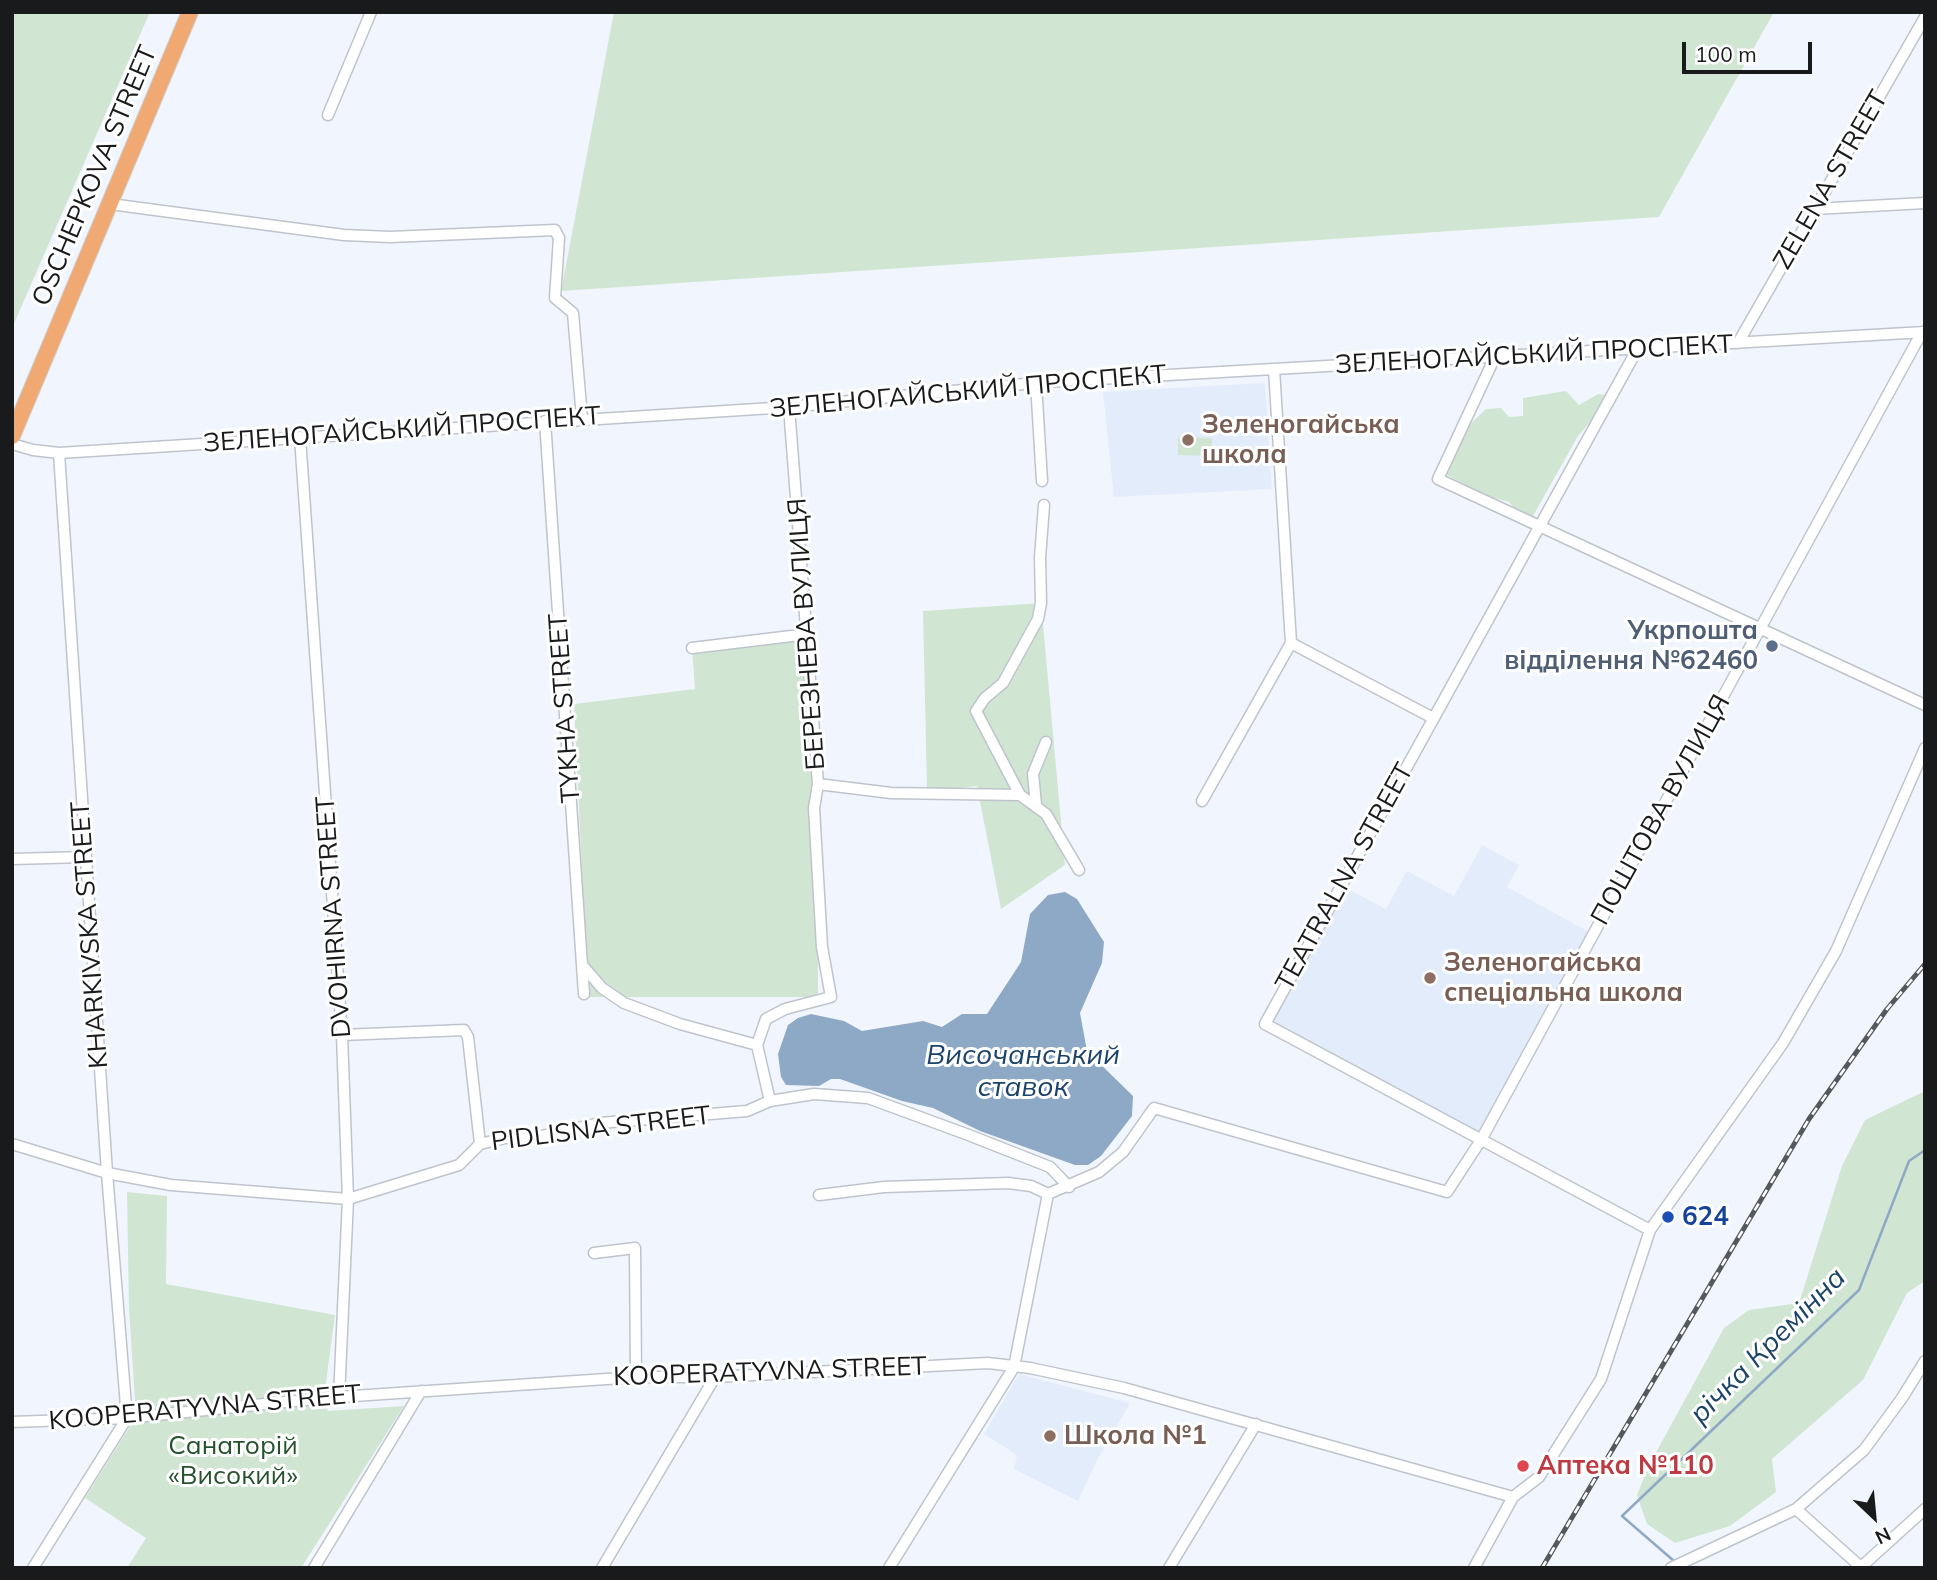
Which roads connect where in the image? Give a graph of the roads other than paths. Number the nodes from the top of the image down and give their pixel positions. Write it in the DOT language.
graph roads {
  1 [pos="190,12"];
  2 [pos="371,12"];
  3 [pos="1925,17"];
  4 [pos="328,115"];
  5 [pos="1925,203"];
  6 [pos="110,204"];
  7 [pos="1814,209"];
  8 [pos="1923,332"];
  9 [pos="1738,343"];
  10 [pos="1638,348"];
  11 [pos="1496,357"];
  12 [pos="1274,369"];
  13 [pos="1036,383"];
  14 [pos="789,407"];
  15 [pos="582,418"];
  16 [pos="545,421"];
  17 [pos="12,436"];
  18 [pos="300,437"];
  19 [pos="12,444"];
  20 [pos="59,453"];
  21 [pos="1042,481"];
  22 [pos="1044,505"];
  23 [pos="1540,526"];
  24 [pos="1760,629"];
  25 [pos="808,634"];
  26 [pos="1292,643"];
  27 [pos="692,648"];
  28 [pos="1925,705"];
  29 [pos="1433,718"];
  30 [pos="1046,742"];
  31 [pos="1925,748"];
  32 [pos="818,784"];
  33 [pos="1020,795"];
  34 [pos="1202,801"];
  35 [pos="1036,806"];
  36 [pos="85,857"];
  37 [pos="12,859"];
  38 [pos="1079,870"];
  39 [pos="583,966"];
  40 [pos="584,994"];
  41 [pos="342,1035"];
  42 [pos="757,1045"];
  43 [pos="770,1101"];
  44 [pos="1482,1140"];
  45 [pos="12,1144"];
  46 [pos="480,1144"];
  47 [pos="107,1173"];
  48 [pos="1069,1186"];
  49 [pos="1048,1194"];
  50 [pos="819,1195"];
  51 [pos="348,1199"];
  52 [pos="1650,1230"];
  53 [pos="594,1253"];
  54 [pos="1925,1360"];
  55 [pos="1014,1367"];
  56 [pos="636,1377"];
  57 [pos="715,1377"];
  58 [pos="421,1391"];
  59 [pos="339,1397"];
  60 [pos="127,1418"];
  61 [pos="12,1422"];
  62 [pos="1256,1424"];
  63 [pos="1513,1497"];
  64 [pos="1796,1509"];
  65 [pos="1925,1509"];
  66 [pos="1675,1565"];
  67 [pos="1861,1567"];
  68 [pos="33,1568"];
  69 [pos="314,1568"];
  70 [pos="602,1568"];
  71 [pos="889,1568"];
  72 [pos="1169,1568"];
  73 [pos="1474,1568"];
  1 -- 6 [label="highway, OSCHEPKOVA STREET"];
  2 -- 4 [label="street"];
  3 -- 7 [label="street, ZELENA STREET"];
  5 -- 7 [label="street"];
  6 -- 15 [label="street"];
  6 -- 17 [label="highway, OSCHEPKOVA STREET"];
  7 -- 9 [label="street, ZELENA STREET"];
  8 -- 9 [label="street, ЗЕЛЕНОГАЙСЬКИЙ ПРОСПЕКТ"];
  8 -- 24 [label="street, ПОШТОВА ВУЛИЦЯ"];
  9 -- 10 [label="street, ЗЕЛЕНОГАЙСЬКИЙ ПРОСПЕКТ"];
  10 -- 11 [label="street, ЗЕЛЕНОГАЙСЬКИЙ ПРОСПЕКТ"];
  10 -- 23 [label="street, TEATRALNA STREET"];
  11 -- 12 [label="street, ЗЕЛЕНОГАЙСЬКИЙ ПРОСПЕКТ"];
  11 -- 23 [label="street"];
  12 -- 13 [label="street, ЗЕЛЕНОГАЙСЬКИЙ ПРОСПЕКТ"];
  12 -- 26 [label="street"];
  13 -- 14 [label="street, ЗЕЛЕНОГАЙСЬКИЙ ПРОСПЕКТ"];
  13 -- 21 [label="street"];
  14 -- 15 [label="street, ЗЕЛЕНОГАЙСЬКИЙ ПРОСПЕКТ"];
  14 -- 25 [label="street, БЕРЕЗНЕВА ВУЛИЦЯ"];
  15 -- 16 [label="street, ЗЕЛЕНОГАЙСЬКИЙ ПРОСПЕКТ"];
  16 -- 18 [label="street, ЗЕЛЕНОГАЙСЬКИЙ ПРОСПЕКТ"];
  16 -- 39 [label="street, TYKHA STREET"];
  18 -- 20 [label="street, ЗЕЛЕНОГАЙСЬКИЙ ПРОСПЕКТ"];
  18 -- 41 [label="street, DVOHIRNA STREET"];
  19 -- 20 [label="street, ЗЕЛЕНОГАЙСЬКИЙ ПРОСПЕКТ"];
  20 -- 36 [label="street, KHARKIVSKA STREET"];
  22 -- 33 [label="street"];
  23 -- 24 [label="street"];
  23 -- 29 [label="street, TEATRALNA STREET"];
  24 -- 28 [label="street"];
  24 -- 44 [label="street, ПОШТОВА ВУЛИЦЯ"];
  25 -- 27 [label="street"];
  25 -- 32 [label="street, БЕРЕЗНЕВА ВУЛИЦЯ"];
  26 -- 29 [label="street"];
  26 -- 34 [label="street"];
  29 -- 44 [label="street, TEATRALNA STREET"];
  30 -- 35 [label="street"];
  31 -- 52 [label="street"];
  32 -- 33 [label="street, БЕРЕЗНЕВА ВУЛИЦЯ"];
  32 -- 42 [label="street"];
  33 -- 35 [label="street"];
  35 -- 38 [label="street"];
  36 -- 37 [label="street"];
  36 -- 47 [label="street, KHARKIVSKA STREET"];
  39 -- 40 [label="street, TYKHA STREET"];
  39 -- 42 [label="street"];
  41 -- 46 [label="street"];
  41 -- 51 [label="street, DVOHIRNA STREET"];
  42 -- 43 [label="street"];
  43 -- 46 [label="street, PIDLISNA STREET"];
  43 -- 48 [label="street, PIDLISNA STREET"];
  44 -- 48 [label="street, ПОШТОВА ВУЛИЦЯ"];
  44 -- 52 [label="street, TEATRALNA STREET"];
  45 -- 47 [label="street, PIDLISNA STREET"];
  46 -- 51 [label="street, PIDLISNA STREET"];
  47 -- 51 [label="street, PIDLISNA STREET"];
  47 -- 60 [label="street, KHARKIVSKA STREET"];
  48 -- 49 [label="street"];
  49 -- 50 [label="street"];
  49 -- 55 [label="street"];
  51 -- 59 [label="street, DVOHIRNA STREET"];
  52 -- 63 [label="street"];
  53 -- 56 [label="street"];
  54 -- 64 [label="street"];
  55 -- 57 [label="street, KOOPERATYVNA STREET"];
  55 -- 62 [label="street, KOOPERATYVNA STREET"];
  55 -- 71 [label="street"];
  56 -- 57 [label="street, KOOPERATYVNA STREET"];
  56 -- 58 [label="street, KOOPERATYVNA STREET"];
  57 -- 70 [label="street"];
  58 -- 59 [label="street, KOOPERATYVNA STREET"];
  58 -- 69 [label="street"];
  59 -- 60 [label="street, KOOPERATYVNA STREET"];
  60 -- 61 [label="street, KOOPERATYVNA STREET"];
  60 -- 68 [label="street"];
  62 -- 63 [label="street, KOOPERATYVNA STREET"];
  62 -- 72 [label="street"];
  63 -- 73 [label="street"];
  64 -- 66 [label="street"];
  64 -- 67 [label="street"];
  65 -- 67 [label="street"];
}
